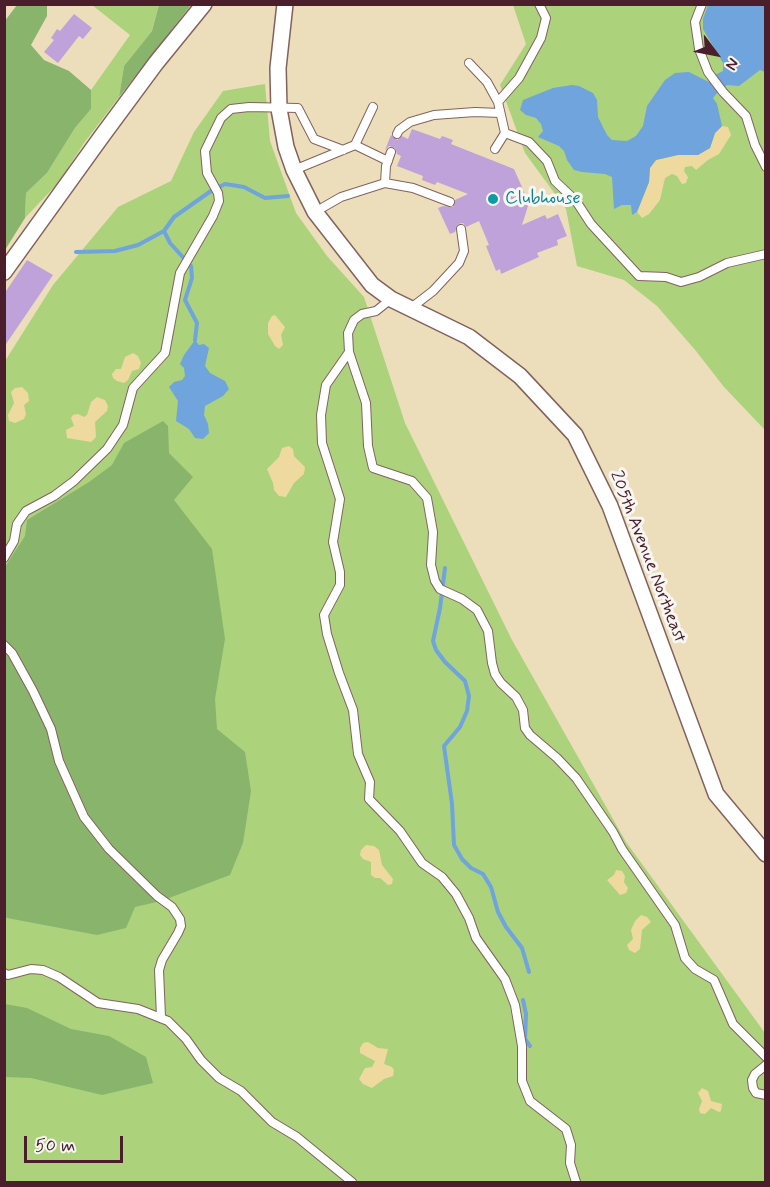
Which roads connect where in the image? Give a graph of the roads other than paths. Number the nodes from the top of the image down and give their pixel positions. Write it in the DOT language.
graph roads {
  1 [pos="204,4"];
  2 [pos="285,4"];
  3 [pos="538,4"];
  4 [pos="702,4"];
  5 [pos="469,63"];
  6 [pos="498,102"];
  7 [pos="373,107"];
  8 [pos="279,109"];
  9 [pos="500,113"];
  10 [pos="505,133"];
  11 [pos="397,134"];
  12 [pos="355,145"];
  13 [pos="495,149"];
  14 [pos="344,150"];
  15 [pos="391,152"];
  16 [pos="388,161"];
  17 [pos="765,167"];
  18 [pos="294,170"];
  19 [pos="386,183"];
  20 [pos="450,202"];
  21 [pos="315,212"];
  22 [pos="461,229"];
  23 [pos="765,254"];
  24 [pos="4,272"];
  25 [pos="391,299"];
  26 [pos="411,308"];
  27 [pos="349,352"];
  28 [pos="4,558"];
  29 [pos="4,645"];
  30 [pos="765,854"];
  31 [pos="4,973"];
  32 [pos="161,1017"];
  33 [pos="765,1057"];
  34 [pos="765,1065"];
  35 [pos="765,1095"];
  36 [pos="352,1182"];
  37 [pos="576,1182"];
  1 -- 24 [label="street"];
  2 -- 8 [label="street, 205th Avenue Northeast"];
  3 -- 6 [label="lane"];
  4 -- 17 [label="lane"];
  5 -- 6 [label="lane"];
  6 -- 9 [label="lane"];
  7 -- 12 [label="lane"];
  8 -- 14 [label="lane"];
  8 -- 18 [label="street, 205th Avenue Northeast"];
  8 -- 28 [label="lane"];
  9 -- 10 [label="lane"];
  9 -- 11 [label="lane"];
  10 -- 13 [label="lane"];
  10 -- 23 [label="lane"];
  12 -- 14 [label="lane"];
  12 -- 16 [label="lane"];
  14 -- 18 [label="lane"];
  15 -- 16 [label="lane"];
  16 -- 19 [label="lane"];
  18 -- 21 [label="street, 205th Avenue Northeast"];
  19 -- 20 [label="lane"];
  19 -- 21 [label="lane"];
  21 -- 25 [label="street, 205th Avenue Northeast"];
  22 -- 26 [label="lane"];
  25 -- 26 [label="street, 205th Avenue Northeast"];
  25 -- 27 [label="lane"];
  26 -- 30 [label="street, 205th Avenue Northeast"];
  27 -- 33 [label="lane"];
  27 -- 37 [label="lane"];
  29 -- 32 [label="lane"];
  31 -- 32 [label="lane"];
  32 -- 36 [label="lane"];
  34 -- 35 [label="lane"];
}
